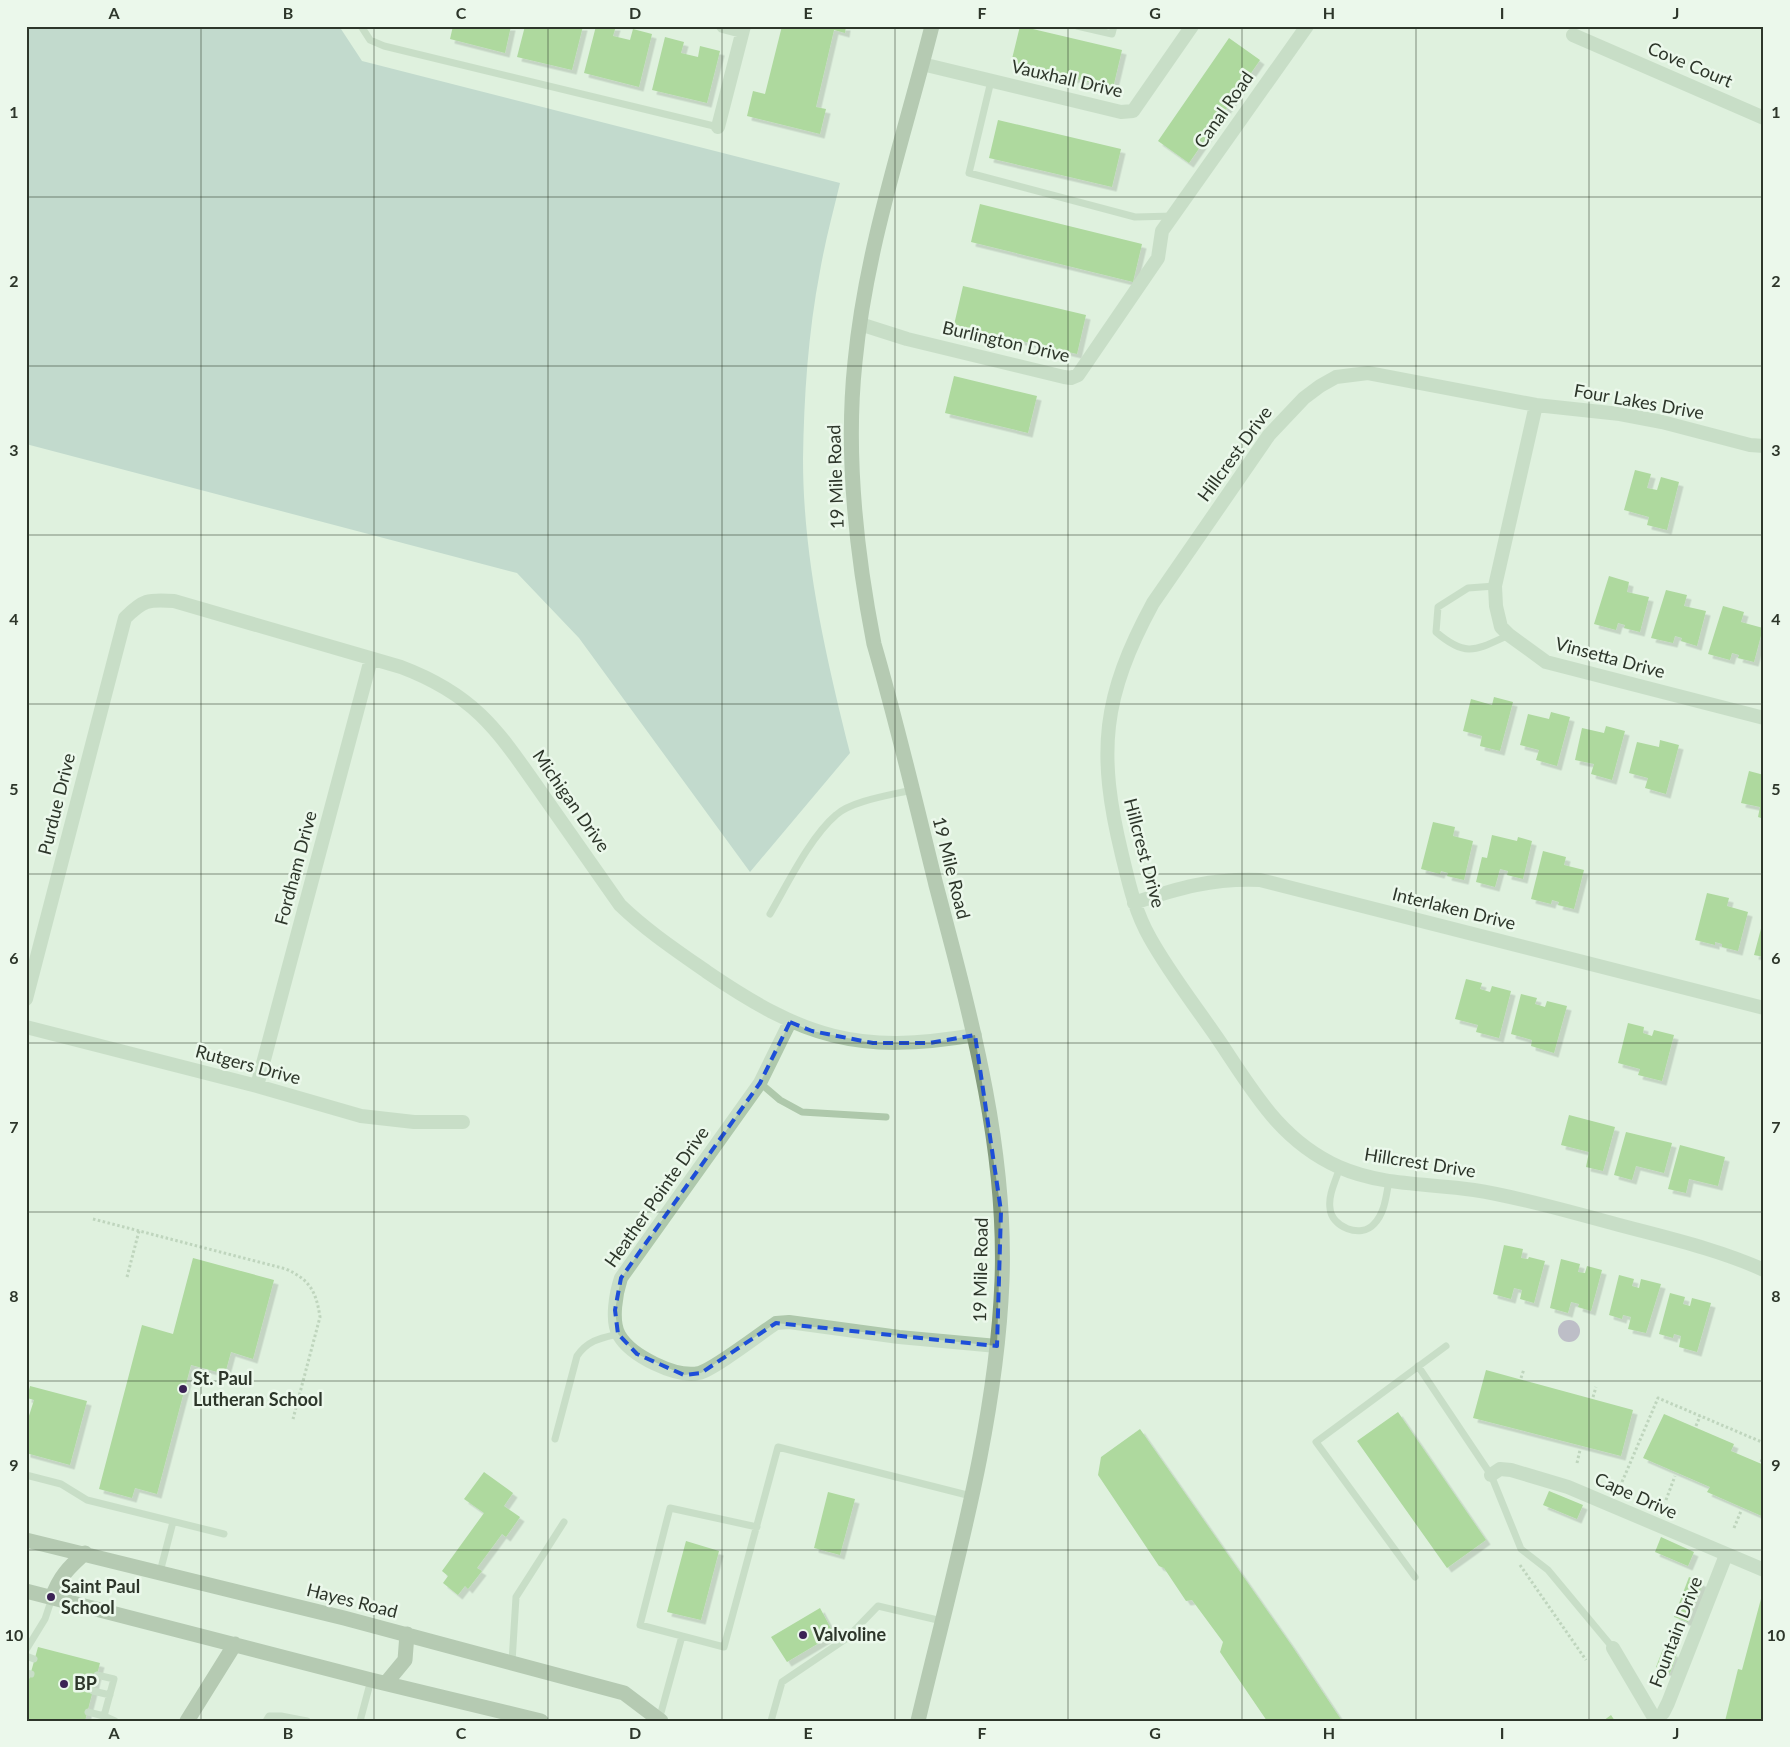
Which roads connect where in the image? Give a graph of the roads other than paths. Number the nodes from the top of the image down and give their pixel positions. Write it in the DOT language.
graph roads {
  1 [pos="360,26"];
  2 [pos="723,26"];
  3 [pos="932,26"];
  4 [pos="1077,26"];
  5 [pos="1114,26"];
  6 [pos="1192,26"];
  7 [pos="1307,26"];
  8 [pos="743,29"];
  9 [pos="1573,35"];
  10 [pos="922,64"];
  11 [pos="991,81"];
  12 [pos="1764,118"];
  13 [pos="718,128"];
  14 [pos="1174,216"];
  15 [pos="860,324"];
  16 [pos="1536,405"];
  17 [pos="1764,446"];
  18 [pos="1495,586"];
  19 [pos="125,618"];
  20 [pos="1509,635"];
  21 [pos="371,659"];
  22 [pos="1764,718"];
  23 [pos="912,790"];
  24 [pos="1134,903"];
  25 [pos="770,914"];
  26 [pos="26,1000"];
  27 [pos="1764,1008"];
  28 [pos="790,1022"];
  29 [pos="26,1027"];
  30 [pos="975,1035"];
  31 [pos="760,1084"];
  32 [pos="257,1086"];
  33 [pos="886,1118"];
  34 [pos="463,1122"];
  35 [pos="1340,1167"];
  36 [pos="1389,1181"];
  37 [pos="1764,1270"];
  38 [pos="618,1334"];
  39 [pos="997,1346"];
  40 [pos="1446,1346"];
  41 [pos="1418,1366"];
  42 [pos="555,1439"];
  43 [pos="26,1475"];
  44 [pos="1491,1475"];
  45 [pos="971,1496"];
  46 [pos="173,1522"];
  47 [pos="564,1522"];
  48 [pos="756,1527"];
  49 [pos="224,1534"];
  50 [pos="26,1540"];
  51 [pos="85,1553"];
  52 [pos="1726,1555"];
  53 [pos="1764,1570"];
  54 [pos="160,1572"];
  55 [pos="1415,1577"];
  56 [pos="26,1591"];
  57 [pos="52,1598"];
  58 [pos="942,1621"];
  59 [pos="407,1634"];
  60 [pos="682,1636"];
  61 [pos="235,1644"];
  62 [pos="1613,1648"];
  63 [pos="26,1650"];
  64 [pos="26,1656"];
  65 [pos="34,1659"];
  66 [pos="512,1662"];
  67 [pos="97,1675"];
  68 [pos="379,1682"];
  69 [pos="93,1691"];
  70 [pos="110,1695"];
  71 [pos="88,1712"];
  72 [pos="104,1716"];
  73 [pos="190,1720"];
  74 [pos="1656,1720"];
  75 [pos="115,1721"];
  76 [pos="266,1721"];
  77 [pos="307,1721"];
  78 [pos="360,1721"];
  79 [pos="541,1721"];
  80 [pos="659,1721"];
  81 [pos="771,1721"];
  82 [pos="918,1721"];
  1 -- 13 [label="lane"];
  2 -- 8 [label="street"];
  3 -- 10 [label="street, 19 Mile Road"];
  4 -- 5 [label="lane"];
  6 -- 11 [label="street, Vauxhall Drive"];
  7 -- 14 [label="street, Canal Road"];
  8 -- 13 [label="street"];
  9 -- 12 [label="street, Cove Court"];
  10 -- 11 [label="street, Vauxhall Drive"];
  10 -- 15 [label="street, 19 Mile Road"];
  11 -- 14 [label="lane"];
  14 -- 15 [label="street, Burlington Drive"];
  15 -- 23 [label="street, 19 Mile Road"];
  16 -- 17 [label="street, Four Lakes Drive"];
  16 -- 18 [label="street, Vinsetta Drive"];
  16 -- 24 [label="street, Hillcrest Drive"];
  18 -- 20 [label="street, Vinsetta Drive"];
  18 -- 20 [label="lane"];
  19 -- 21 [label="street, Michigan Drive"];
  19 -- 26 [label="street, Purdue Drive"];
  20 -- 22 [label="street, Vinsetta Drive"];
  21 -- 28 [label="street, Michigan Drive"];
  21 -- 32 [label="street, Fordham Drive"];
  23 -- 25 [label="lane"];
  23 -- 30 [label="street, 19 Mile Road"];
  24 -- 27 [label="street, Interlaken Drive"];
  24 -- 35 [label="street, Hillcrest Drive"];
  28 -- 30 [label="street, Michigan Drive"];
  28 -- 31 [label="street, Heather Pointe Drive"];
  29 -- 32 [label="street, Rutgers Drive"];
  30 -- 39 [label="street, 19 Mile Road"];
  31 -- 33 [label="lane"];
  31 -- 38 [label="street, Heather Pointe Drive"];
  32 -- 34 [label="street, Rutgers Drive"];
  35 -- 36 [label="street, Hillcrest Drive"];
  35 -- 36 [label="lane"];
  36 -- 37 [label="street, Hillcrest Drive"];
  38 -- 39 [label="street"];
  38 -- 42 [label="lane"];
  39 -- 45 [label="street, 19 Mile Road"];
  40 -- 41 [label="lane"];
  41 -- 44 [label="lane"];
  41 -- 55 [label="lane"];
  43 -- 46 [label="lane"];
  44 -- 52 [label="street, Cape Drive"];
  44 -- 62 [label="lane"];
  45 -- 48 [label="lane"];
  45 -- 58 [label="street, 19 Mile Road"];
  46 -- 49 [label="lane"];
  46 -- 54 [label="lane"];
  47 -- 66 [label="lane"];
  48 -- 60 [label="lane"];
  48 -- 60 [label="lane"];
  50 -- 51 [label="street, Hayes Road"];
  51 -- 54 [label="street, Hayes Road"];
  51 -- 57 [label="street"];
  52 -- 53 [label="street, Cape Drive"];
  52 -- 74 [label="street, Fountain Drive"];
  54 -- 59 [label="street, Hayes Road"];
  56 -- 57 [label="street"];
  57 -- 61 [label="street"];
  57 -- 63 [label="lane"];
  58 -- 81 [label="lane"];
  58 -- 82 [label="street, 19 Mile Road"];
  59 -- 66 [label="street, Hayes Road"];
  59 -- 68 [label="street"];
  60 -- 80 [label="lane"];
  61 -- 68 [label="street"];
  61 -- 73 [label="street"];
  62 -- 74 [label="street, Fountain Drive"];
  64 -- 65 [label="lane"];
  66 -- 80 [label="street, Hayes Road"];
  67 -- 70 [label="lane"];
  68 -- 78 [label="lane"];
  68 -- 79 [label="street"];
  69 -- 70 [label="lane"];
  70 -- 72 [label="lane"];
  71 -- 72 [label="lane"];
  72 -- 75 [label="lane"];
  76 -- 77 [label="lane"];
}
